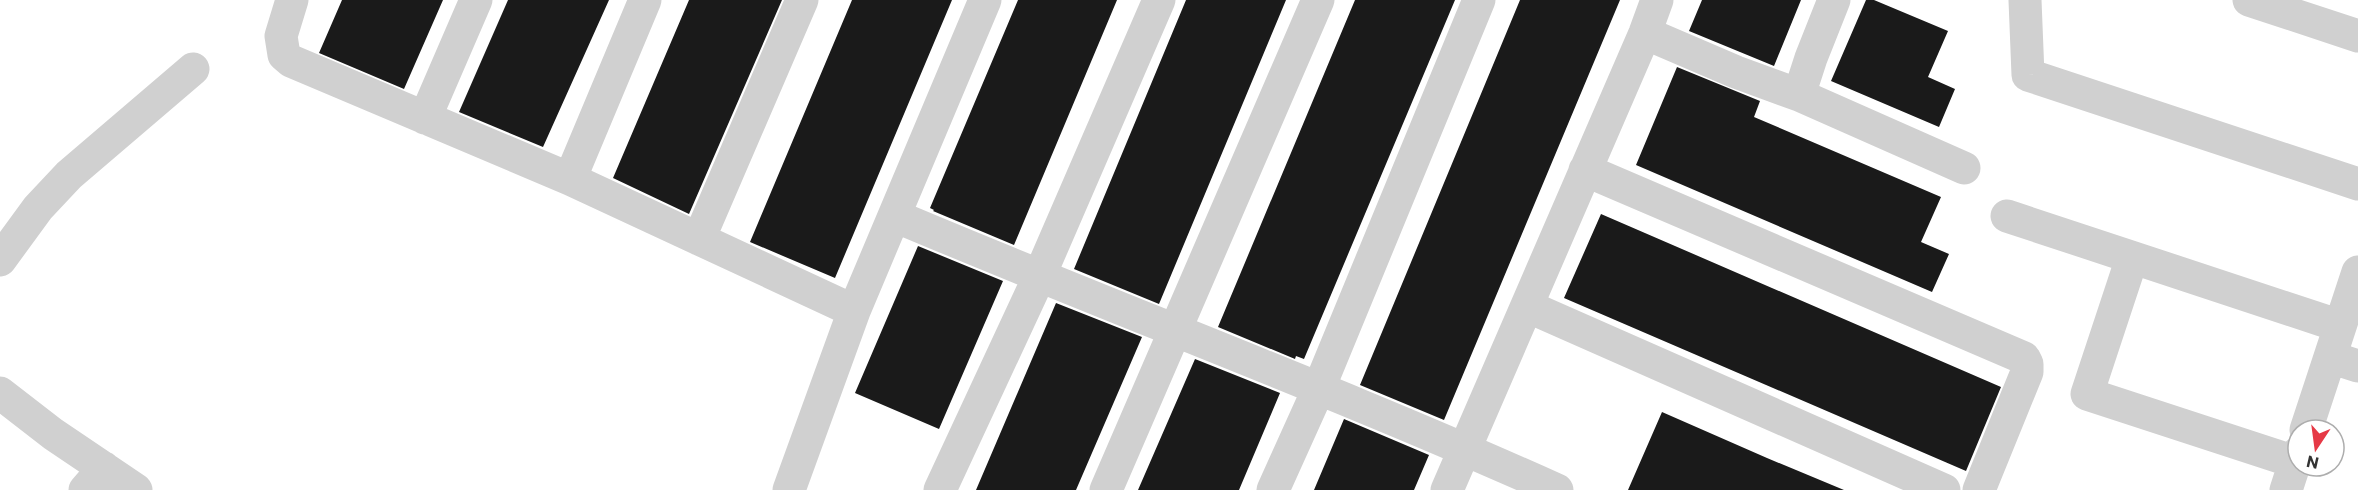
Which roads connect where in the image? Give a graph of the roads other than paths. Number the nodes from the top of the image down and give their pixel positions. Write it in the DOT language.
graph roads {
  1 [pos="292,0"];
  2 [pos="476,0"];
  3 [pos="645,0"];
  4 [pos="802,0"];
  5 [pos="985,0"];
  6 [pos="1159,0"];
  7 [pos="1318,0"];
  8 [pos="1479,0"];
  9 [pos="1657,0"];
  10 [pos="1834,0"];
  11 [pos="2025,0"];
  12 [pos="2249,0"];
  13 [pos="1645,33"];
  14 [pos="2358,36"];
  15 [pos="193,69"];
  16 [pos="1799,95"];
  17 [pos="425,118"];
  18 [pos="1964,168"];
  19 [pos="1585,170"];
  20 [pos="570,178"];
  21 [pos="2358,184"];
  22 [pos="895,216"];
  23 [pos="2007,216"];
  24 [pos="699,239"];
  25 [pos="2132,258"];
  26 [pos="0,260"];
  27 [pos="2358,272"];
  28 [pos="1039,277"];
  29 [pos="1527,306"];
  30 [pos="854,311"];
  31 [pos="2340,326"];
  32 [pos="1176,330"];
  33 [pos="2344,361"];
  34 [pos="1319,388"];
  35 [pos="0,393"];
  36 [pos="2313,418"];
  37 [pos="1465,449"];
  38 [pos="2286,466"];
  39 [pos="94,479"];
  40 [pos="136,490"];
  41 [pos="789,490"];
  42 [pos="940,490"];
  43 [pos="1106,490"];
  44 [pos="1274,490"];
  45 [pos="1447,490"];
  46 [pos="1557,490"];
  47 [pos="1944,490"];
  48 [pos="1979,490"];
  1 -- 17 [label="street"];
  2 -- 17 [label="street"];
  3 -- 20 [label="street"];
  4 -- 24 [label="street"];
  5 -- 22 [label="street"];
  6 -- 28 [label="street"];
  7 -- 32 [label="street"];
  8 -- 34 [label="street"];
  9 -- 13 [label="street"];
  10 -- 16 [label="street"];
  11 -- 21 [label="street"];
  12 -- 14 [label="street"];
  13 -- 16 [label="street"];
  13 -- 19 [label="street"];
  15 -- 26 [label="street"];
  16 -- 18 [label="street"];
  17 -- 20 [label="street"];
  19 -- 29 [label="street"];
  19 -- 48 [label="street"];
  20 -- 24 [label="street"];
  22 -- 28 [label="street"];
  22 -- 30 [label="street"];
  23 -- 25 [label="street"];
  24 -- 30 [label="street"];
  25 -- 31 [label="street"];
  25 -- 38 [label="street"];
  27 -- 31 [label="street"];
  28 -- 32 [label="street"];
  28 -- 42 [label="street"];
  29 -- 37 [label="street"];
  29 -- 47 [label="street"];
  30 -- 41 [label="street"];
  31 -- 33 [label="street"];
  32 -- 34 [label="street"];
  32 -- 43 [label="street"];
  33 -- 36 [label="street"];
  34 -- 37 [label="street"];
  34 -- 44 [label="street"];
  35 -- 39 [label="street"];
  37 -- 45 [label="street"];
  37 -- 46 [label="street"];
  39 -- 40 [label="street"];
}
